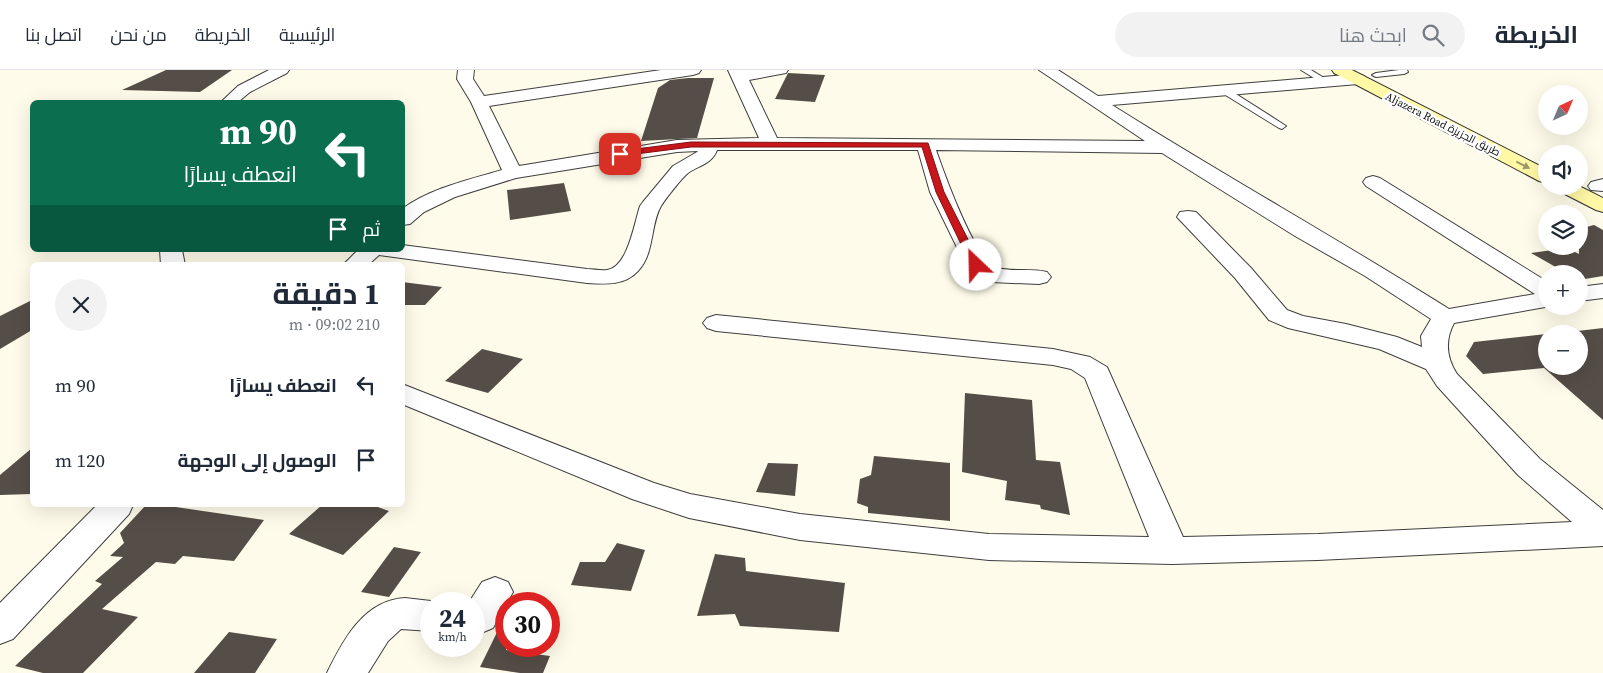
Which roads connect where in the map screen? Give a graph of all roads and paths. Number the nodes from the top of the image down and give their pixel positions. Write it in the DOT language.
graph roads {
  1 [pos="281,70"];
  2 [pos="466,70"];
  3 [pos="693,70"];
  4 [pos="780,70"];
  5 [pos="1047,70"];
  6 [pos="1304,70"];
  7 [pos="1340,70"];
  8 [pos="1403,70"];
  9 [pos="738,74"];
  10 [pos="1366,75"];
  11 [pos="1325,81"];
  12 [pos="1222,89"];
  13 [pos="231,100"];
  14 [pos="1095,101"];
  15 [pos="479,102"];
  16 [pos="1282,126"];
  17 [pos="709,144"];
  18 [pos="771,144"];
  19 [pos="925,144"];
  20 [pos="1166,147"];
  21 [pos="1538,156"];
  22 [pos="513,172"];
  23 [pos="1538,172"];
  24 [pos="1588,180"];
  25 [pos="1373,182"];
  26 [pos="1601,186"];
  27 [pos="1582,195"];
  28 [pos="1603,206"];
  29 [pos="405,217"];
  30 [pos="1188,217"];
  31 [pos="369,252"];
  32 [pos="401,252"];
  33 [pos="358,262"];
  34 [pos="1039,277"];
  35 [pos="1538,286"];
  36 [pos="1538,301"];
  37 [pos="1445,317"];
  38 [pos="716,323"];
  39 [pos="1436,362"];
  40 [pos="405,394"];
  41 [pos="115,507"];
  42 [pos="1603,531"];
  43 [pos="1172,551"];
  44 [pos="495,592"];
  45 [pos="485,609"];
  46 [pos="420,615"];
  47 [pos="0,628"];
  48 [pos="347,673"];
  1 -- 13 [label="street"];
  2 -- 15 [label="street"];
  3 -- 15 [label="street"];
  4 -- 9 [label="street"];
  5 -- 14 [label="street"];
  6 -- 11 [label="lane"];
  7 -- 10 [label="main road, Aljazera Road طريق الجزيزة"];
  8 -- 10 [label="lane"];
  9 -- 18 [label="street"];
  10 -- 11 [label="street"];
  10 -- 21 [label="main road, Aljazera Road طريق الجزيزة"];
  10 -- 23 [label="main road, Aljazera Road طريق الجزيزة, one-way"];
  11 -- 12 [label="street"];
  12 -- 14 [label="street"];
  12 -- 16 [label="lane"];
  14 -- 20 [label="street"];
  15 -- 22 [label="street"];
  17 -- 18 [label="street"];
  17 -- 22 [label="street"];
  17 -- 32 [label="street"];
  18 -- 19 [label="street"];
  19 -- 20 [label="street"];
  19 -- 34 [label="street"];
  20 -- 37 [label="street"];
  22 -- 29 [label="street"];
  24 -- 26 [label="main road"];
  25 -- 35 [label="street"];
  27 -- 28 [label="main road"];
  30 -- 39 [label="street"];
  31 -- 33 [label="street"];
  36 -- 37 [label="street"];
  37 -- 39 [label="street"];
  38 -- 43 [label="street"];
  39 -- 42 [label="street"];
  40 -- 43 [label="street"];
  41 -- 47 [label="street"];
  42 -- 43 [label="street"];
  44 -- 45 [label="street"];
  46 -- 48 [label="street"];
}
